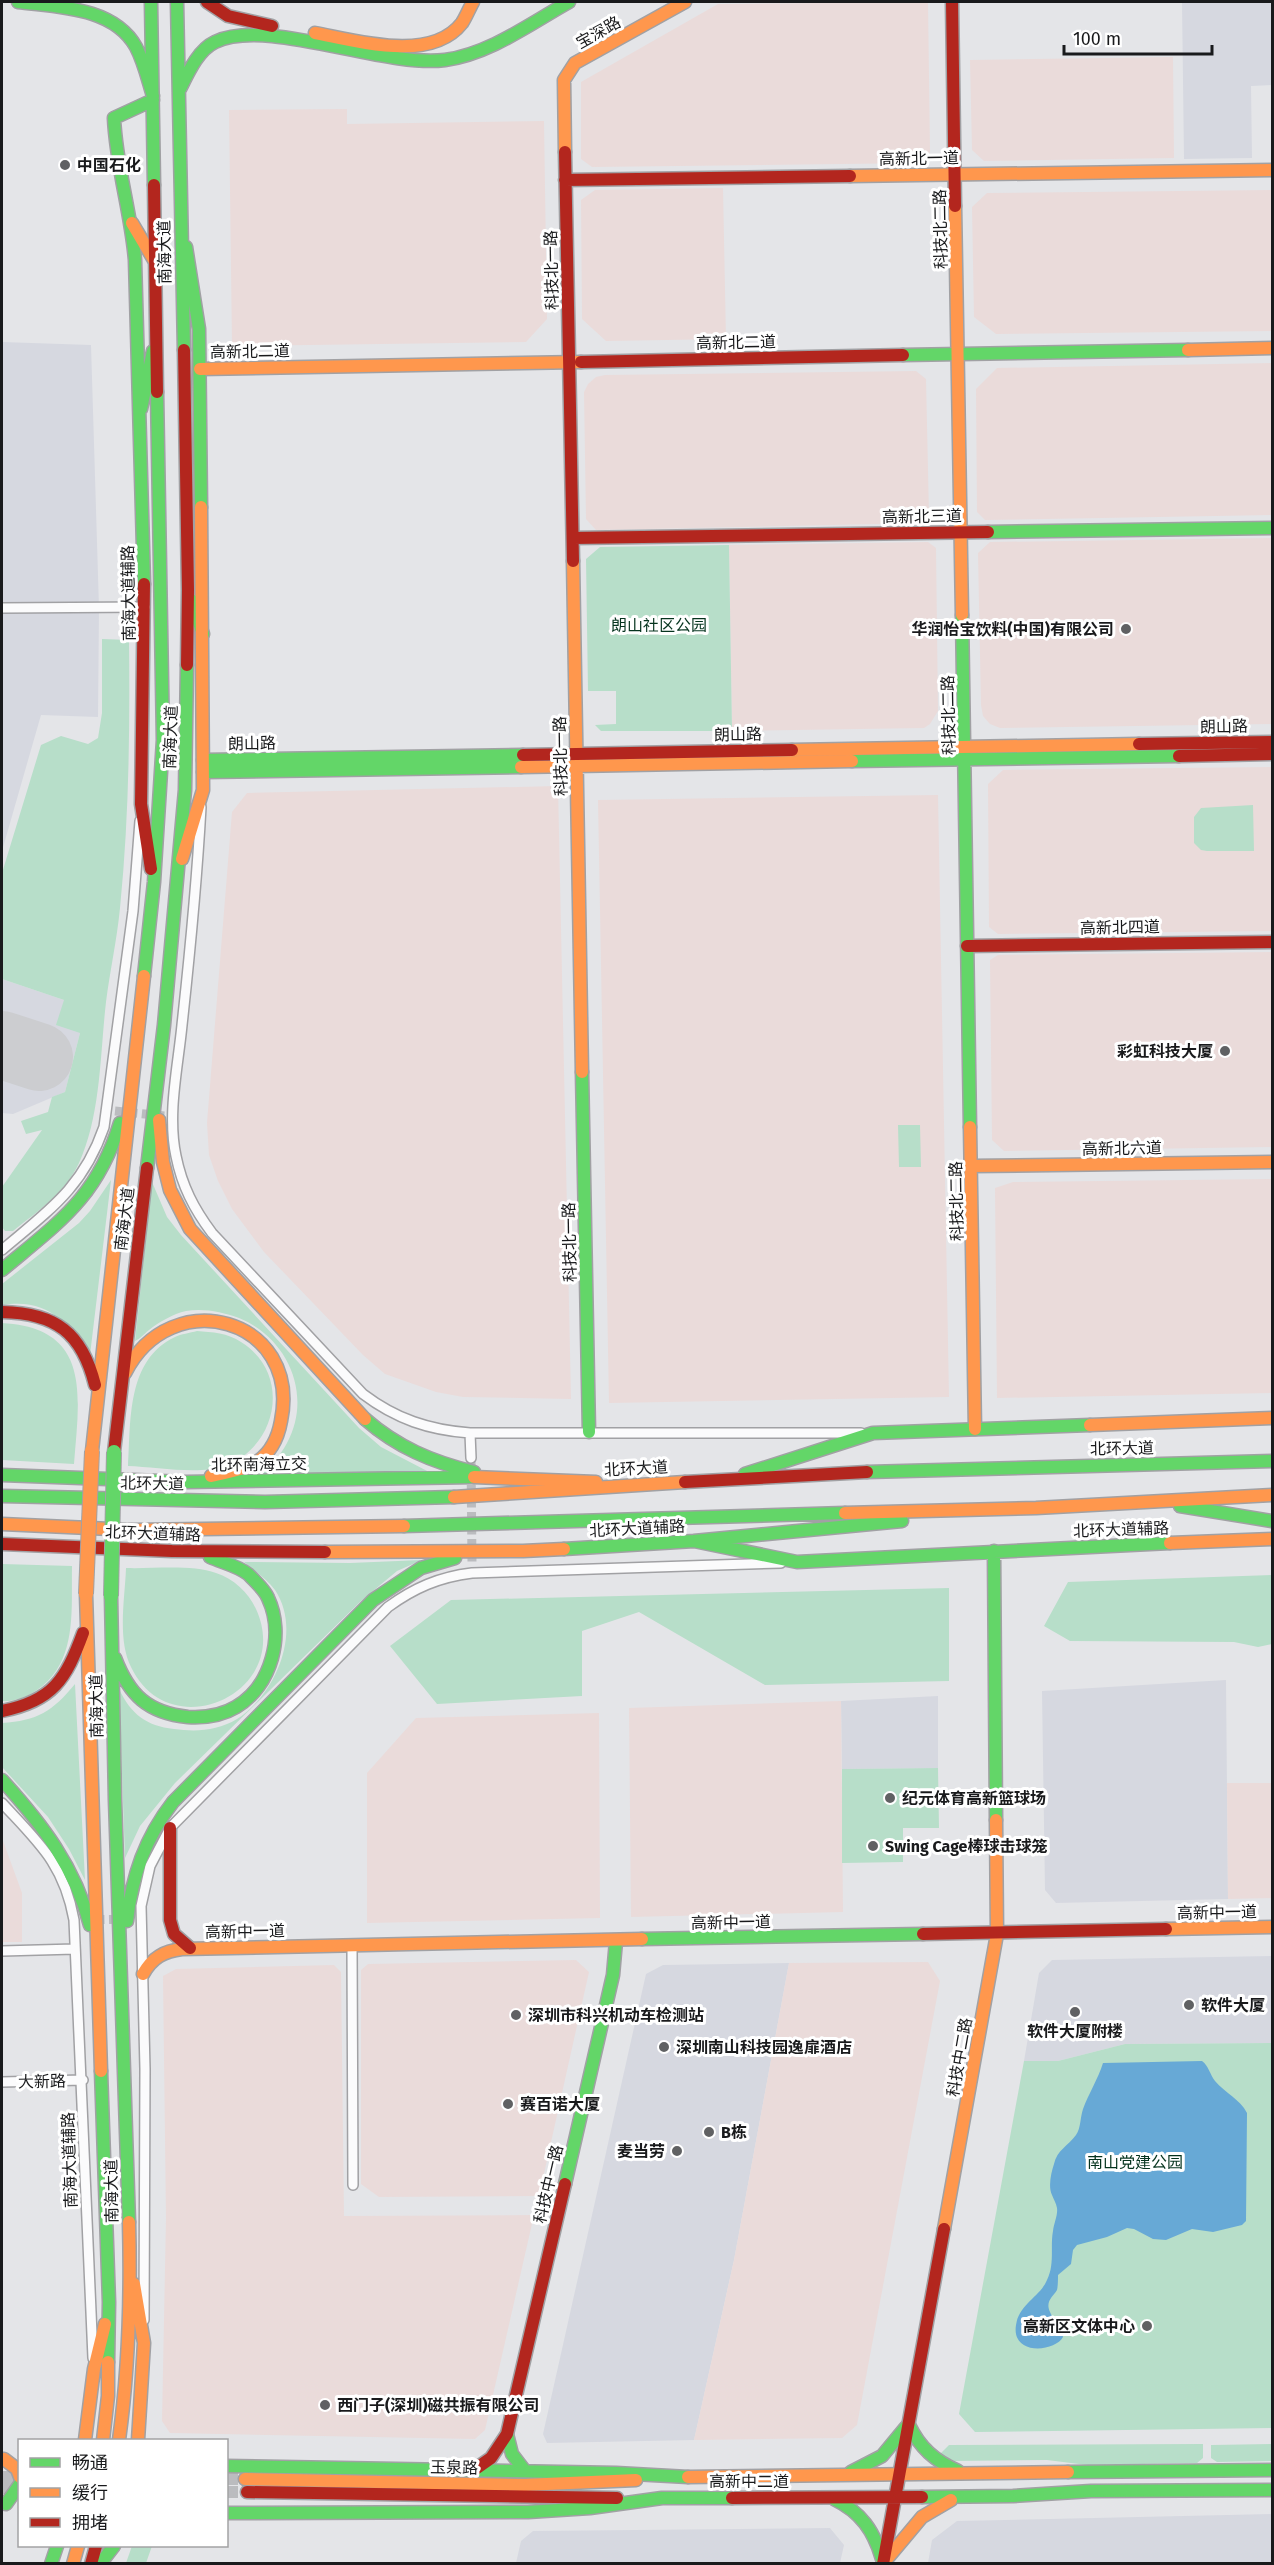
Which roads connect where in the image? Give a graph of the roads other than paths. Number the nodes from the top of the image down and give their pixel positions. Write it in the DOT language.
graph roads {
  1 [pos="18,2"];
  2 [pos="151,2"];
  3 [pos="177,2"];
  4 [pos="207,2"];
  5 [pos="473,2"];
  6 [pos="569,2"];
  7 [pos="686,2"];
  8 [pos="952,2"];
  9 [pos="564,80"];
  10 [pos="180,89"];
  11 [pos="153,98"];
  12 [pos="1272,170"];
  13 [pos="955,174"];
  14 [pos="565,180"];
  15 [pos="180,208"];
  16 [pos="132,223"];
  17 [pos="156,265"];
  18 [pos="158,329"];
  19 [pos="1272,348"];
  20 [pos="958,354"];
  21 [pos="569,361"];
  22 [pos="200,369"];
  23 [pos="141,409"];
  24 [pos="1272,528"];
  25 [pos="961,532"];
  26 [pos="573,538"];
  27 [pos="188,590"];
  28 [pos="144,607"];
  29 [pos="2,610"];
  30 [pos="203,634"];
  31 [pos="1272,742"];
  32 [pos="965,753"];
  33 [pos="1272,754"];
  34 [pos="576,760"];
  35 [pos="203,766"];
  36 [pos="203,790"];
  37 [pos="141,804"];
  38 [pos="179,871"];
  39 [pos="154,882"];
  40 [pos="1272,942"];
  41 [pos="968,946"];
  42 [pos="160,1052"];
  43 [pos="134,1063"];
  44 [pos="1272,1162"];
  45 [pos="972,1166"];
  46 [pos="2,1250"];
  47 [pos="2,1270"];
  48 [pos="2,1312"];
  49 [pos="120,1387"];
  50 [pos="98,1397"];
  51 [pos="1272,1418"];
  52 [pos="975,1429"];
  53 [pos="589,1432"];
  54 [pos="470,1433"];
  55 [pos="873,1433"];
  56 [pos="471,1458"];
  57 [pos="1272,1461"];
  58 [pos="2,1473"];
  59 [pos="496,1476"];
  60 [pos="723,1480"];
  61 [pos="186,1482"];
  62 [pos="637,1484"];
  63 [pos="1272,1495"];
  64 [pos="2,1496"];
  65 [pos="1137,1501"];
  66 [pos="1036,1508"];
  67 [pos="1272,1521"];
  68 [pos="2,1524"];
  69 [pos="1272,1539"];
  70 [pos="694,1541"];
  71 [pos="2,1544"];
  72 [pos="50,1546"];
  73 [pos="172,1551"];
  74 [pos="523,1551"];
  75 [pos="994,1551"];
  76 [pos="2,1552"];
  77 [pos="797,1562"];
  78 [pos="86,1626"];
  79 [pos="111,1640"];
  80 [pos="2,1711"];
  81 [pos="2,1780"];
  82 [pos="2,1803"];
  83 [pos="170,1828"];
  84 [pos="1272,1927"];
  85 [pos="997,1934"];
  86 [pos="616,1941"];
  87 [pos="352,1945"];
  88 [pos="190,1948"];
  89 [pos="75,1949"];
  90 [pos="2,1951"];
  91 [pos="142,1974"];
  92 [pos="123,1980"];
  93 [pos="97,1981"];
  94 [pos="83,2080"];
  95 [pos="2,2082"];
  96 [pos="353,2185"];
  97 [pos="129,2257"];
  98 [pos="110,2302"];
  99 [pos="144,2343"];
  100 [pos="94,2369"];
  101 [pos="909,2424"];
  102 [pos="507,2434"];
  103 [pos="83,2439"];
  104 [pos="103,2439"];
  105 [pos="119,2439"];
  106 [pos="140,2439"];
  107 [pos="18,2458"];
  108 [pos="2,2459"];
  109 [pos="228,2466"];
  110 [pos="474,2470"];
  111 [pos="1272,2470"];
  112 [pos="525,2471"];
  113 [pos="18,2472"];
  114 [pos="962,2472"];
  115 [pos="900,2473"];
  116 [pos="839,2474"];
  117 [pos="662,2477"];
  118 [pos="18,2488"];
  119 [pos="1272,2490"];
  120 [pos="832,2497"];
  121 [pos="895,2497"];
  122 [pos="963,2497"];
  123 [pos="662,2498"];
  124 [pos="9,2504"];
  125 [pos="228,2513"];
  126 [pos="57,2547"];
  127 [pos="78,2547"];
  128 [pos="96,2547"];
  129 [pos="113,2547"];
  130 [pos="114,2547"];
  131 [pos="883,2563"];
  132 [pos="51,2564"];
  133 [pos="73,2564"];
  134 [pos="91,2564"];
  135 [pos="100,2564"];
  136 [pos="110,2564"];
  1 -- 11 [label="main road"];
  2 -- 11 [label="main road, 南海大道"];
  3 -- 10 [label="main road, 南海大道"];
  4 -- 5 [label="main road"];
  6 -- 10 [label="main road"];
  7 -- 9 [label="main road, 宝深路"];
  8 -- 13 [label="main road, 科技北二路"];
  9 -- 14 [label="main road, 科技北一路"];
  10 -- 15 [label="main road, 南海大道"];
  11 -- 16 [label="main road, 南海大道辅路"];
  11 -- 17 [label="main road, 南海大道"];
  12 -- 13 [label="main road, 高新北一道"];
  13 -- 14 [label="main road, 高新北一道"];
  13 -- 20 [label="main road, 科技北二路"];
  14 -- 21 [label="main road, 科技北一路"];
  15 -- 22 [label="main road"];
  15 -- 27 [label="main road, 南海大道"];
  16 -- 17 [label="main road"];
  16 -- 23 [label="main road, 南海大道辅路"];
  17 -- 18 [label="main road, 南海大道"];
  18 -- 23 [label="main road"];
  18 -- 39 [label="main road, 南海大道"];
  19 -- 20 [label="main road, 高新北二道"];
  20 -- 21 [label="main road, 高新北二道"];
  20 -- 25 [label="main road, 科技北二路"];
  21 -- 22 [label="main road, 高新北二道"];
  21 -- 26 [label="main road, 科技北一路"];
  22 -- 30 [label="main road"];
  23 -- 28 [label="main road, 南海大道辅路"];
  24 -- 25 [label="main road, 高新北三道"];
  25 -- 26 [label="main road, 高新北三道"];
  25 -- 32 [label="main road, 科技北二路"];
  26 -- 34 [label="main road, 科技北一路"];
  27 -- 30 [label="main road"];
  27 -- 38 [label="main road, 南海大道"];
  28 -- 29 [label="street"];
  28 -- 37 [label="main road, 南海大道辅路"];
  30 -- 35 [label="main road"];
  31 -- 32 [label="main road, 朗山路"];
  32 -- 33 [label="main road, 朗山路"];
  32 -- 34 [label="main road, 朗山路"];
  32 -- 41 [label="main road, 科技北二路"];
  34 -- 35 [label="main road, 朗山路"];
  34 -- 53 [label="main road, 科技北一路"];
  35 -- 36 [label="main road"];
  36 -- 38 [label="main road"];
  36 -- 54 [label="street"];
  37 -- 39 [label="main road, 南海大道"];
  37 -- 46 [label="street, 南海大道辅路"];
  38 -- 42 [label="main road, 南海大道"];
  39 -- 43 [label="main road, 南海大道"];
  40 -- 41 [label="main road, 高新北四道"];
  41 -- 45 [label="main road, 科技北二路"];
  42 -- 49 [label="main road, 南海大道"];
  42 -- 59 [label="main road"];
  43 -- 47 [label="main road"];
  43 -- 50 [label="main road, 南海大道"];
  44 -- 45 [label="main road, 高新北六道"];
  45 -- 52 [label="main road, 科技北二路"];
  48 -- 50 [label="main road"];
  49 -- 61 [label="main road"];
  49 -- 79 [label="main road, 南海大道, bridge"];
  50 -- 78 [label="main road, 南海大道, bridge"];
  51 -- 52 [label="main road"];
  52 -- 55 [label="main road"];
  53 -- 54 [label="street"];
  53 -- 55 [label="street"];
  54 -- 56 [label="street"];
  55 -- 60 [label="main road"];
  57 -- 60 [label="main road, 北环大道"];
  58 -- 61 [label="main road, 北环南海立交"];
  59 -- 61 [label="main road, 北环南海立交"];
  59 -- 62 [label="main road"];
  60 -- 62 [label="main road, 北环大道"];
  62 -- 64 [label="main road, 北环大道"];
  63 -- 65 [label="main road"];
  65 -- 66 [label="main road"];
  65 -- 67 [label="main road"];
  66 -- 68 [label="main road"];
  66 -- 70 [label="main road"];
  69 -- 75 [label="main road, 北环大道辅路"];
  70 -- 74 [label="main road, 北环大道辅路"];
  70 -- 77 [label="main road, 北环大道辅路"];
  71 -- 72 [label="main road, 北环大道辅路"];
  72 -- 73 [label="main road, 北环大道辅路"];
  72 -- 76 [label="main road"];
  73 -- 74 [label="main road, 北环大道辅路"];
  73 -- 79 [label="main road"];
  74 -- 92 [label="main road"];
  75 -- 77 [label="main road, 北环大道辅路"];
  75 -- 85 [label="main road, 科技中二路"];
  77 -- 83 [label="street"];
  78 -- 80 [label="main road"];
  78 -- 93 [label="main road, 南海大道"];
  79 -- 92 [label="main road, 南海大道"];
  81 -- 93 [label="main road"];
  82 -- 89 [label="street, 南海大道辅路"];
  83 -- 88 [label="main road"];
  83 -- 91 [label="street"];
  84 -- 85 [label="main road, 高新中一道"];
  85 -- 86 [label="main road, 高新中一道"];
  85 -- 101 [label="main road, 科技中二路"];
  86 -- 87 [label="main road, 高新中一道"];
  86 -- 102 [label="main road, 科技中一路"];
  87 -- 88 [label="main road, 高新中一道"];
  87 -- 96 [label="street"];
  88 -- 91 [label="main road, 高新中一道"];
  89 -- 90 [label="street"];
  89 -- 94 [label="street, 南海大道辅路"];
  91 -- 99 [label="street"];
  92 -- 97 [label="main road, 南海大道"];
  93 -- 98 [label="main road, 南海大道"];
  94 -- 95 [label="street, 大新路"];
  94 -- 100 [label="street, 南海大道辅路"];
  97 -- 99 [label="main road"];
  97 -- 105 [label="main road, 南海大道"];
  98 -- 100 [label="main road"];
  98 -- 104 [label="main road, 南海大道"];
  99 -- 106 [label="main road"];
  100 -- 103 [label="main road"];
  101 -- 114 [label="main road"];
  101 -- 115 [label="main road, 科技中二路"];
  101 -- 116 [label="main road"];
  102 -- 110 [label="main road, 科技中一路"];
  102 -- 112 [label="main road"];
  107 -- 108 [label="main road"];
  108 -- 113 [label="main road"];
  109 -- 110 [label="main road, 高新中二道"];
  110 -- 112 [label="main road, 高新中二道"];
  111 -- 114 [label="main road, 高新中二道"];
  112 -- 117 [label="main road, 高新中二道"];
  114 -- 115 [label="main road, 高新中二道"];
  115 -- 116 [label="main road, 高新中二道"];
  115 -- 121 [label="main road, 科技中二路"];
  116 -- 117 [label="main road, 高新中二道"];
  116 -- 120 [label="main road"];
  117 -- 123 [label="main road, 玉泉路"];
  118 -- 124 [label="main road"];
  119 -- 122 [label="main road, 高新中二道"];
  120 -- 121 [label="main road, 高新中二道"];
  120 -- 123 [label="main road, 高新中二道"];
  120 -- 131 [label="main road"];
  121 -- 122 [label="main road, 高新中二道"];
  121 -- 131 [label="main road, 科技中二路"];
  122 -- 131 [label="main road"];
  123 -- 125 [label="main road, 高新中二道"];
  126 -- 132 [label="main road"];
  127 -- 133 [label="main road"];
  128 -- 134 [label="main road"];
  129 -- 135 [label="main road"];
  130 -- 136 [label="main road"];
}
